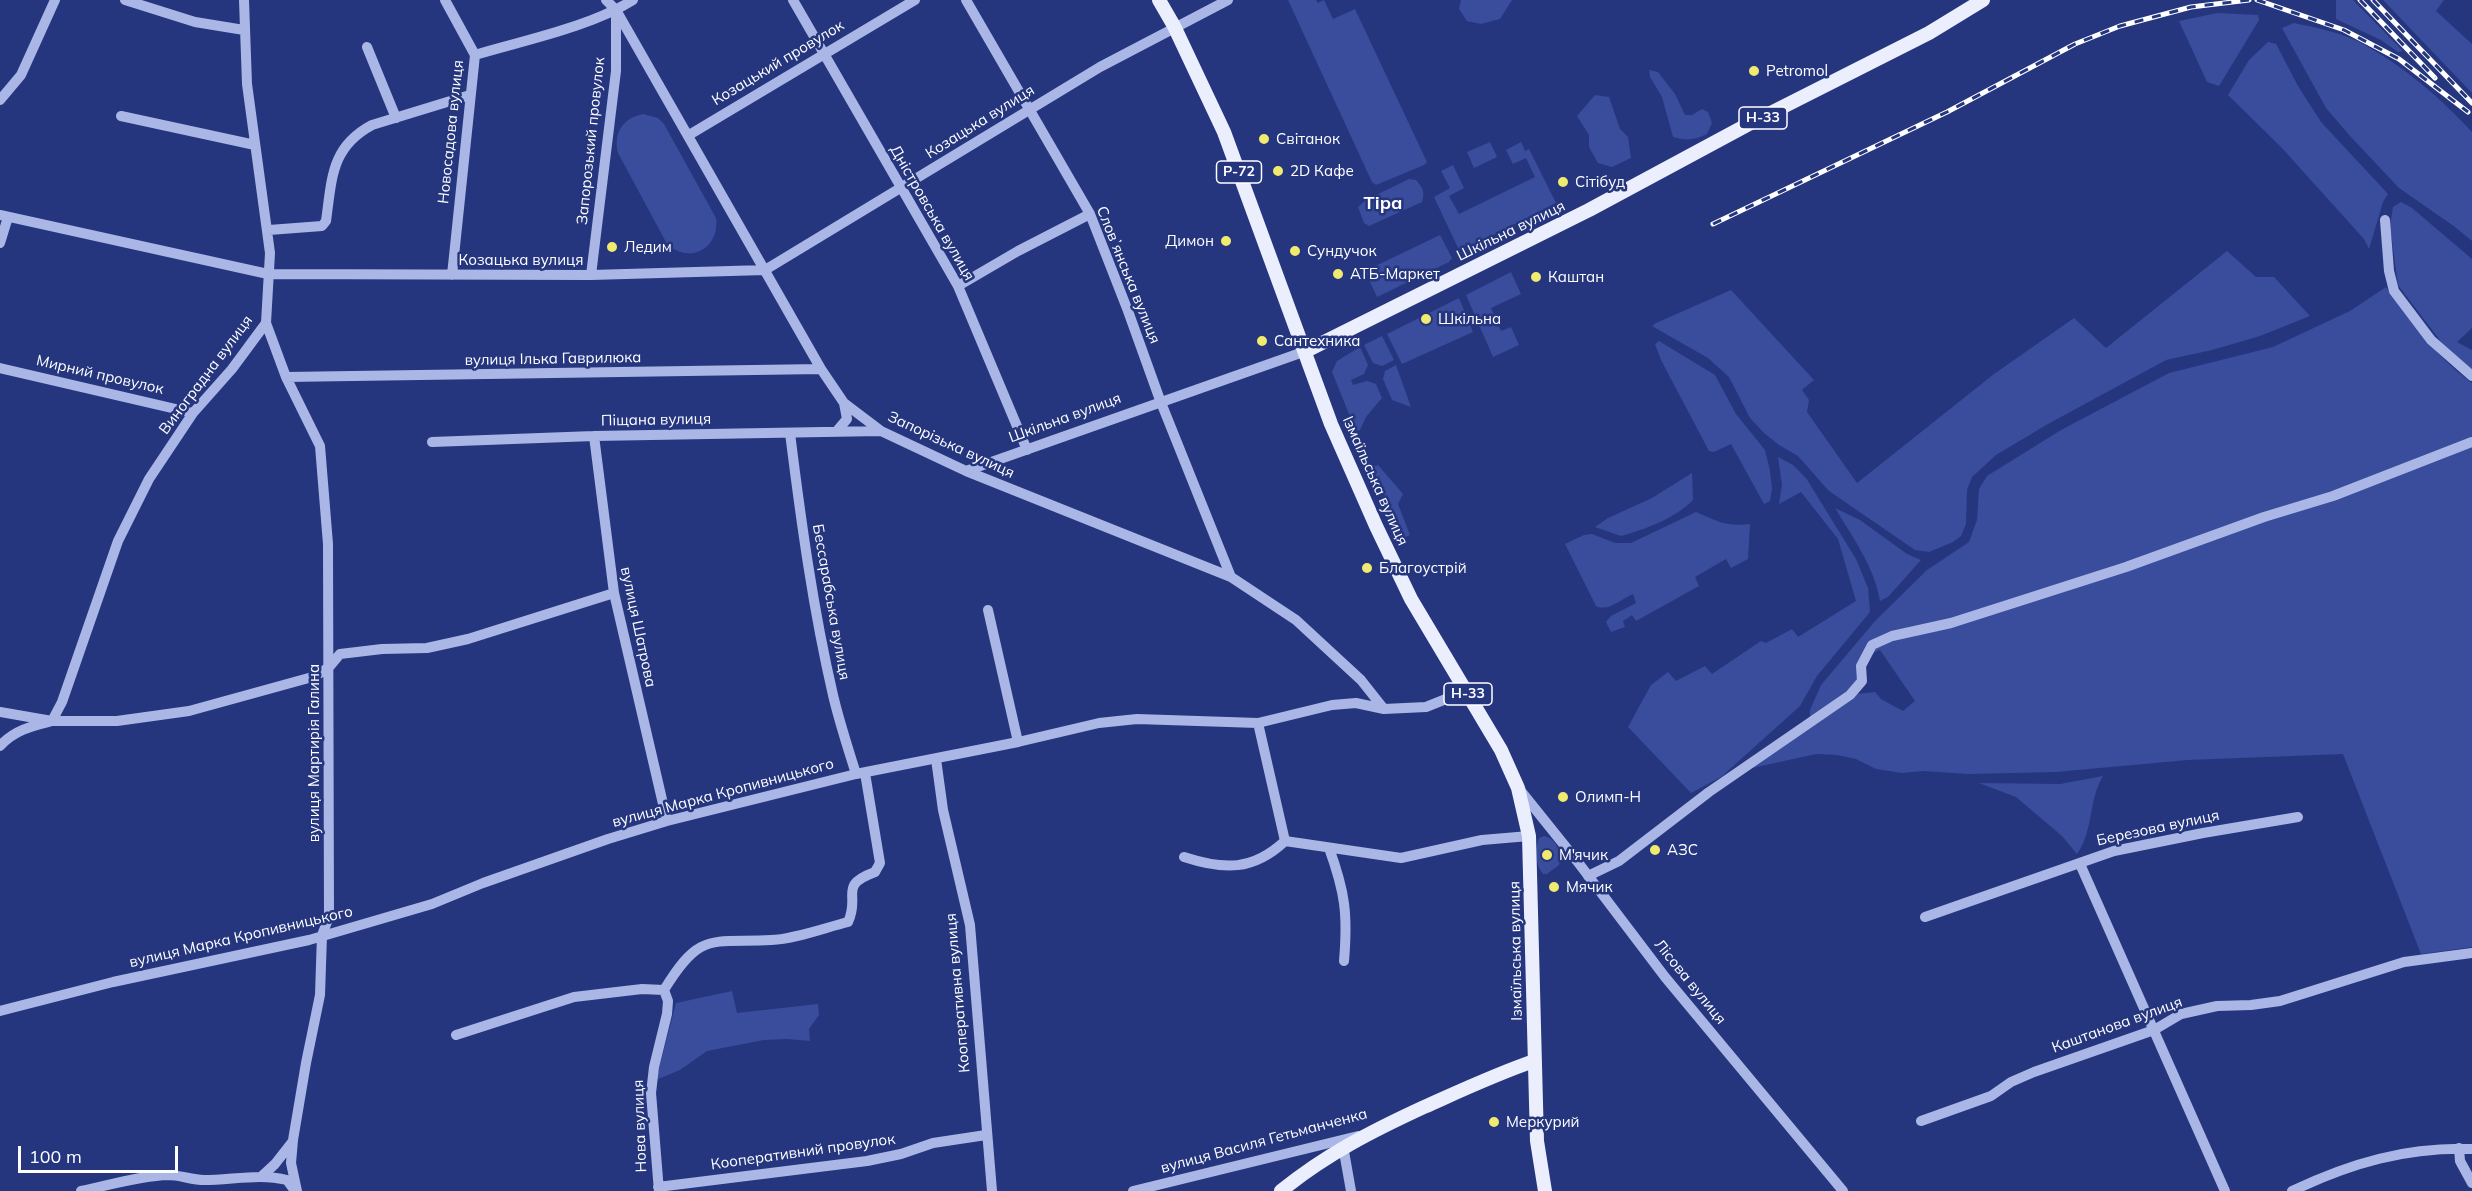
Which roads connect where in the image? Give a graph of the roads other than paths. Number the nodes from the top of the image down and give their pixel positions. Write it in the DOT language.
graph roads {
  1 [pos="55,0"];
  2 [pos="126,0"];
  3 [pos="244,0"];
  4 [pos="445,0"];
  5 [pos="606,0"];
  6 [pos="633,0"];
  7 [pos="793,0"];
  8 [pos="915,0"];
  9 [pos="966,0"];
  10 [pos="1158,0"];
  11 [pos="1228,0"];
  12 [pos="1983,0"];
  13 [pos="616,10"];
  14 [pos="1174,27"];
  15 [pos="244,30"];
  16 [pos="367,47"];
  17 [pos="822,54"];
  18 [pos="475,55"];
  19 [pos="470,95"];
  20 [pos="0,100"];
  21 [pos="1029,109"];
  22 [pos="121,117"];
  23 [pos="396,118"];
  24 [pos="689,135"];
  25 [pos="255,145"];
  26 [pos="901,189"];
  27 [pos="1090,214"];
  28 [pos="4,216"];
  29 [pos="2385,219"];
  30 [pos="269,230"];
  31 [pos="0,243"];
  32 [pos="765,270"];
  33 [pos="268,274"];
  34 [pos="452,275"];
  35 [pos="591,275"];
  36 [pos="958,286"];
  37 [pos="266,323"];
  38 [pos="1306,351"];
  39 [pos="0,368"];
  40 [pos="821,369"];
  41 [pos="2472,376"];
  42 [pos="286,377"];
  43 [pos="1160,400"];
  44 [pos="844,403"];
  45 [pos="193,413"];
  46 [pos="881,431"];
  47 [pos="836,432"];
  48 [pos="790,433"];
  49 [pos="594,436"];
  50 [pos="432,442"];
  51 [pos="2472,442"];
  52 [pos="1028,450"];
  53 [pos="966,471"];
  54 [pos="1231,577"];
  55 [pos="614,593"];
  56 [pos="988,610"];
  57 [pos="330,666"];
  58 [pos="1466,691"];
  59 [pos="1384,709"];
  60 [pos="0,712"];
  61 [pos="52,721"];
  62 [pos="1258,723"];
  63 [pos="1018,742"];
  64 [pos="0,746"];
  65 [pos="936,759"];
  66 [pos="860,773"];
  67 [pos="1518,788"];
  68 [pos="2298,817"];
  69 [pos="667,821"];
  70 [pos="1528,836"];
  71 [pos="1285,841"];
  72 [pos="1329,848"];
  73 [pos="1184,857"];
  74 [pos="2079,864"];
  75 [pos="1588,876"];
  76 [pos="1925,917"];
  77 [pos="322,935"];
  78 [pos="2472,953"];
  79 [pos="1344,961"];
  80 [pos="664,990"];
  81 [pos="0,1011"];
  82 [pos="2154,1030"];
  83 [pos="456,1035"];
  84 [pos="1534,1061"];
  85 [pos="1921,1121"];
  86 [pos="986,1135"];
  87 [pos="1364,1135"];
  88 [pos="293,1140"];
  89 [pos="1343,1146"];
  90 [pos="2459,1148"];
  91 [pos="2472,1149"];
  92 [pos="262,1176"];
  93 [pos="2472,1183"];
  94 [pos="658,1189"];
  95 [pos="81,1191"];
  96 [pos="296,1191"];
  97 [pos="992,1191"];
  98 [pos="1133,1191"];
  99 [pos="1281,1191"];
  100 [pos="1351,1191"];
  101 [pos="1545,1191"];
  102 [pos="1843,1191"];
  103 [pos="2225,1191"];
  104 [pos="2292,1191"];
  1 -- 20 [label="street"];
  2 -- 15 [label="street"];
  3 -- 15 [label="street, Виноградна вулиця"];
  4 -- 18 [label="street, Новосадова вулиця"];
  5 -- 13 [label="street, Запорізька вулиця"];
  6 -- 13 [label="street"];
  7 -- 17 [label="street, Дністровська вулиця"];
  8 -- 17 [label="street, Козацький провулок"];
  9 -- 21 [label="street, Словʼянська вулиця"];
  10 -- 14 [label="main road, Ізмаїльська вулиця / Р-72"];
  11 -- 14 [label="street, Козацька вулиця"];
  12 -- 38 [label="main road, Шкільна вулиця / Н-33"];
  13 -- 18 [label="street"];
  13 -- 24 [label="street, Запорізька вулиця"];
  13 -- 35 [label="street, Запорозький провулок"];
  14 -- 21 [label="street, Козацька вулиця"];
  14 -- 38 [label="main road, Ізмаїльська вулиця / Р-72"];
  15 -- 25 [label="street, Виноградна вулиця"];
  16 -- 23 [label="street"];
  17 -- 24 [label="street, Козацький провулок"];
  17 -- 26 [label="street, Дністровська вулиця"];
  18 -- 19 [label="street, Новосадова вулиця"];
  19 -- 23 [label="street"];
  19 -- 34 [label="street, Новосадова вулиця"];
  21 -- 26 [label="street, Козацька вулиця"];
  21 -- 27 [label="street, Словʼянська вулиця"];
  22 -- 25 [label="street"];
  23 -- 30 [label="street"];
  24 -- 32 [label="street, Запорізька вулиця"];
  25 -- 30 [label="street, Виноградна вулиця"];
  26 -- 32 [label="street, Козацька вулиця"];
  26 -- 36 [label="street, Дністровська вулиця"];
  27 -- 36 [label="street"];
  27 -- 43 [label="street, Словʼянська вулиця"];
  28 -- 31 [label="street"];
  28 -- 33 [label="street, Козацька вулиця"];
  29 -- 41 [label="street"];
  30 -- 33 [label="street, Виноградна вулиця"];
  32 -- 35 [label="street, Козацька вулиця"];
  32 -- 40 [label="street, Запорізька вулиця"];
  33 -- 34 [label="street, Козацька вулиця"];
  33 -- 37 [label="street, Виноградна вулиця"];
  34 -- 35 [label="street, Козацька вулиця"];
  36 -- 52 [label="street, Дністровська вулиця"];
  37 -- 42 [label="street, вулиця Мартирія Галина"];
  37 -- 45 [label="street, Виноградна вулиця"];
  38 -- 43 [label="street, Шкільна вулиця"];
  38 -- 58 [label="main road, Ізмаїльська вулиця / Н-33"];
  39 -- 45 [label="street, Мирний провулок"];
  40 -- 42 [label="street, вулиця Ілька Гаврилюка"];
  40 -- 44 [label="street, Запорізька вулиця"];
  42 -- 57 [label="street, вулиця Мартирія Галина"];
  43 -- 52 [label="street, Шкільна вулиця"];
  43 -- 54 [label="street, Словʼянська вулиця"];
  44 -- 46 [label="street, Запорізька вулиця"];
  44 -- 47 [label="street"];
  45 -- 61 [label="street, Виноградна вулиця"];
  46 -- 47 [label="street, Піщана вулиця"];
  46 -- 53 [label="street, Запорізька вулиця"];
  47 -- 48 [label="street, Піщана вулиця"];
  48 -- 49 [label="street, Піщана вулиця"];
  48 -- 66 [label="street, Бессарабська вулиця"];
  49 -- 50 [label="street, Піщана вулиця"];
  49 -- 55 [label="street, вулиця Шатрова"];
  51 -- 75 [label="street"];
  52 -- 53 [label="street, Шкільна вулиця"];
  53 -- 54 [label="street, Запорізька вулиця"];
  54 -- 59 [label="street, Запорізька вулиця"];
  55 -- 57 [label="street"];
  55 -- 69 [label="street, вулиця Шатрова"];
  56 -- 63 [label="street"];
  57 -- 61 [label="street"];
  57 -- 77 [label="street, вулиця Мартирія Галина"];
  58 -- 59 [label="street, вулиця Марка Кропивницького"];
  58 -- 67 [label="main road, Ізмаїльська вулиця / Н-33"];
  59 -- 62 [label="street, вулиця Марка Кропивницького"];
  60 -- 61 [label="street"];
  61 -- 64 [label="street"];
  62 -- 63 [label="street, вулиця Марка Кропивницького"];
  62 -- 71 [label="street"];
  63 -- 65 [label="street, вулиця Марка Кропивницького"];
  65 -- 66 [label="street, вулиця Марка Кропивницького"];
  65 -- 86 [label="street, Кооперативна вулиця"];
  66 -- 69 [label="street, вулиця Марка Кропивницького"];
  66 -- 80 [label="street, Бессарабська вулиця"];
  67 -- 70 [label="main road, Ізмаїльська вулиця / Н-33"];
  67 -- 75 [label="street, Лісова вулиця"];
  68 -- 74 [label="street, Березова вулиця"];
  69 -- 77 [label="street, вулиця Марка Кропивницького"];
  70 -- 72 [label="street"];
  70 -- 84 [label="main road, Ізмаїльська вулиця / Н-33"];
  71 -- 72 [label="street"];
  71 -- 73 [label="street"];
  72 -- 79 [label="street"];
  74 -- 76 [label="street, Березова вулиця"];
  74 -- 82 [label="street"];
  75 -- 102 [label="street, Лісова вулиця"];
  77 -- 81 [label="street, вулиця Марка Кропивницького"];
  77 -- 88 [label="street, вулиця Мартирія Галина"];
  78 -- 82 [label="street, Каштанова вулиця"];
  80 -- 83 [label="street"];
  80 -- 94 [label="street, Нова вулиця"];
  82 -- 85 [label="street, Каштанова вулиця"];
  82 -- 103 [label="street"];
  84 -- 87 [label="main road, вулиця Василя Гетьманченка"];
  84 -- 101 [label="main road, Ізмаїльська вулиця / Н-33"];
  86 -- 94 [label="street, Кооперативний провулок"];
  86 -- 97 [label="street, Кооперативна вулиця"];
  87 -- 89 [label="main road"];
  87 -- 98 [label="street, вулиця Василя Гетьманченка"];
  88 -- 92 [label="street"];
  88 -- 96 [label="street, вулиця Мартирія Галина"];
  89 -- 99 [label="main road"];
  89 -- 100 [label="street"];
  90 -- 91 [label="street"];
  90 -- 93 [label="street"];
  90 -- 104 [label="street"];
  92 -- 95 [label="street"];
  92 -- 96 [label="street"];
}
